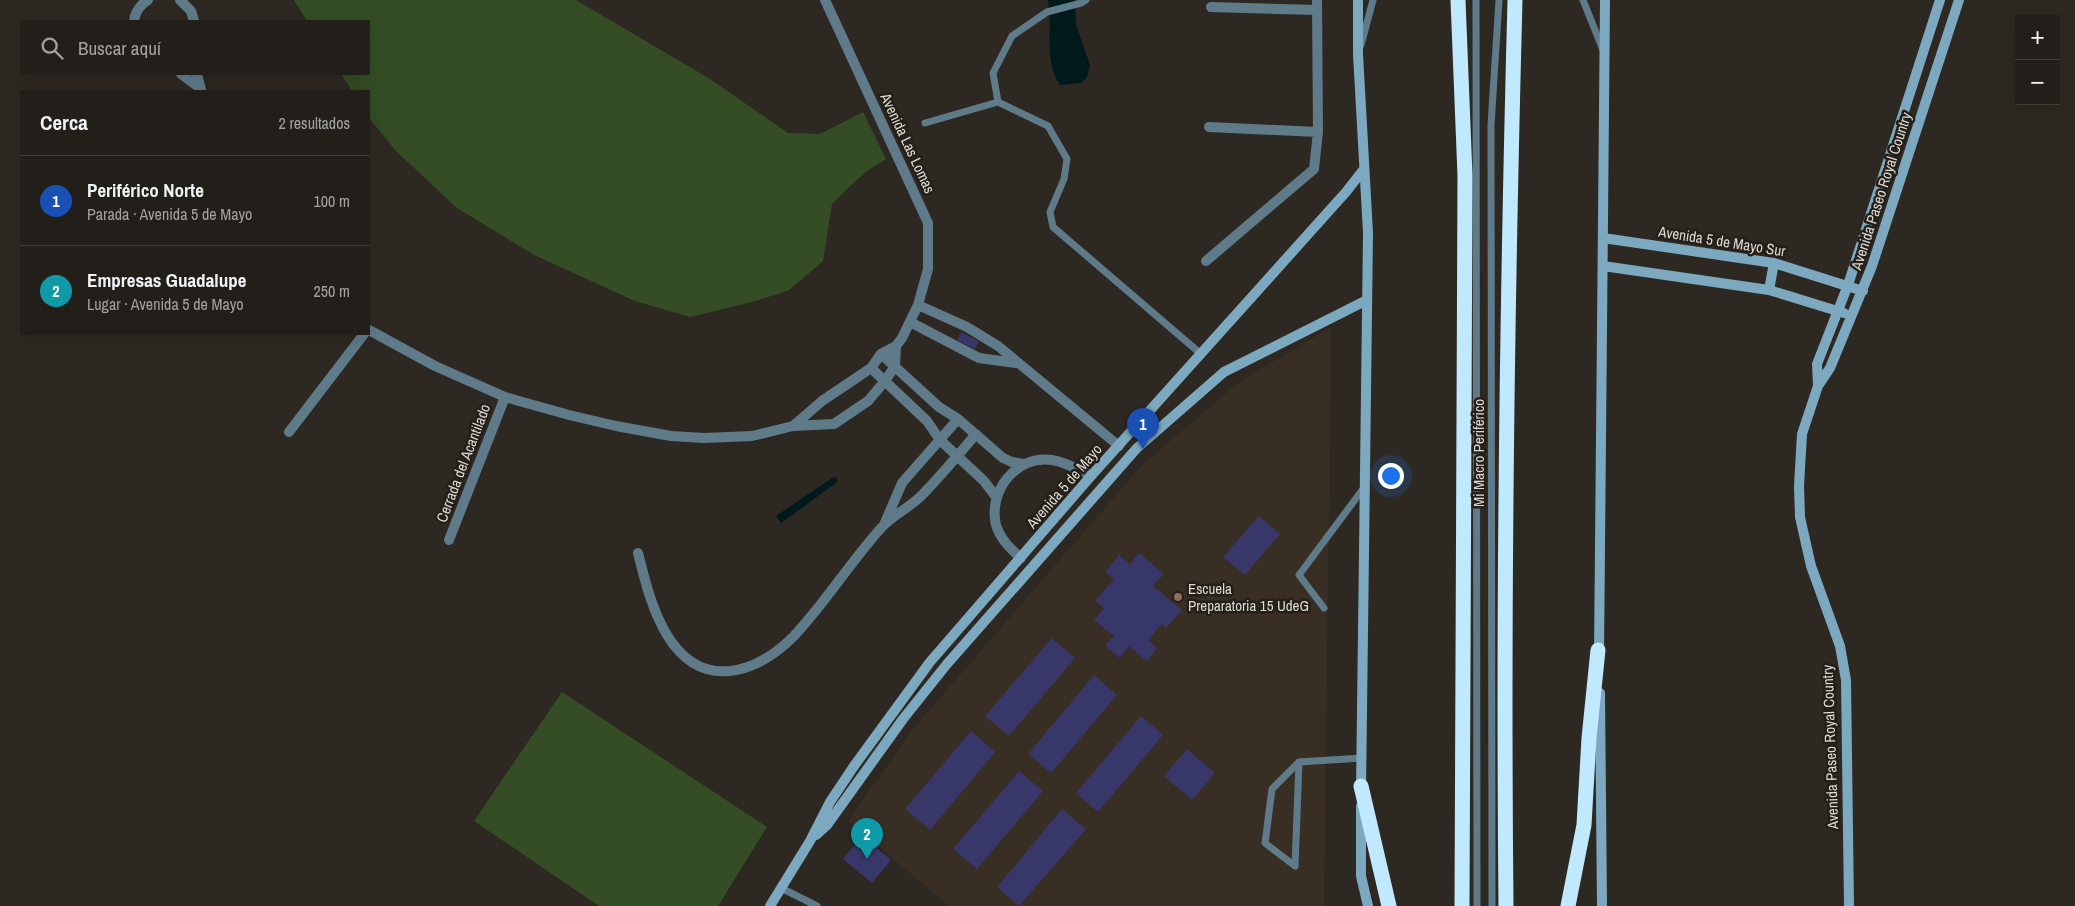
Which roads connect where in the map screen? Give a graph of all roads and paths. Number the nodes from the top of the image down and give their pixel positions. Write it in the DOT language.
graph roads {
  1 [pos="133,0"];
  2 [pos="148,0"];
  3 [pos="180,0"];
  4 [pos="825,0"];
  5 [pos="1358,0"];
  6 [pos="1373,0"];
  7 [pos="1458,0"];
  8 [pos="1476,0"];
  9 [pos="1499,0"];
  10 [pos="1515,0"];
  11 [pos="1583,0"];
  12 [pos="1606,0"];
  13 [pos="1940,0"];
  14 [pos="1959,0"];
  15 [pos="1083,2"];
  16 [pos="1317,5"];
  17 [pos="1211,8"];
  18 [pos="134,18"];
  19 [pos="194,20"];
  20 [pos="1358,54"];
  21 [pos="1605,55"];
  22 [pos="182,75"];
  23 [pos="198,75"];
  24 [pos="201,90"];
  25 [pos="998,102"];
  26 [pos="925,123"];
  27 [pos="1209,127"];
  28 [pos="1318,132"];
  29 [pos="1364,169"];
  30 [pos="1603,238"];
  31 [pos="1206,261"];
  32 [pos="1774,263"];
  33 [pos="1603,266"];
  34 [pos="1848,285"];
  35 [pos="1769,290"];
  36 [pos="1863,291"];
  37 [pos="1367,300"];
  38 [pos="918,305"];
  39 [pos="1839,311"];
  40 [pos="1853,315"];
  41 [pos="910,322"];
  42 [pos="370,331"];
  43 [pos="363,335"];
  44 [pos="896,346"];
  45 [pos="881,354"];
  46 [pos="1200,354"];
  47 [pos="1016,363"];
  48 [pos="895,366"];
  49 [pos="871,368"];
  50 [pos="885,381"];
  51 [pos="1818,386"];
  52 [pos="506,397"];
  53 [pos="958,419"];
  54 [pos="793,426"];
  55 [pos="289,432"];
  56 [pos="976,434"];
  57 [pos="940,440"];
  58 [pos="1119,446"];
  59 [pos="957,455"];
  60 [pos="1024,464"];
  61 [pos="1092,476"];
  62 [pos="1363,488"];
  63 [pos="996,498"];
  64 [pos="883,526"];
  65 [pos="449,540"];
  66 [pos="638,553"];
  67 [pos="1021,558"];
  68 [pos="1324,608"];
  69 [pos="1598,650"];
  70 [pos="1362,758"];
  71 [pos="1299,762"];
  72 [pos="1361,786"];
  73 [pos="810,841"];
  74 [pos="781,888"];
  75 [pos="770,906"];
  76 [pos="817,906"];
  77 [pos="1368,906"];
  78 [pos="1389,906"];
  79 [pos="1462,906"];
  80 [pos="1478,906"];
  81 [pos="1492,906"];
  82 [pos="1506,906"];
  83 [pos="1568,906"];
  84 [pos="1602,906"];
  85 [pos="1849,906"];
  1 -- 18 [label="street"];
  2 -- 18 [label="street"];
  3 -- 19 [label="street"];
  4 -- 38 [label="street, Avenida Las Lomas"];
  5 -- 20 [label="main road"];
  6 -- 20 [label="lane"];
  7 -- 79 [label="highway"];
  8 -- 80 [label="lane, Mi Macro Periférico"];
  9 -- 81 [label="lane, Mi Macro Periférico"];
  10 -- 82 [label="highway"];
  11 -- 21 [label="lane"];
  12 -- 21 [label="main road"];
  13 -- 34 [label="main road, Avenida Paseo Royal Country"];
  14 -- 36 [label="main road, Avenida Paseo Royal Country"];
  15 -- 25 [label="lane"];
  16 -- 17 [label="street"];
  16 -- 28 [label="street"];
  20 -- 29 [label="main road"];
  21 -- 30 [label="main road"];
  22 -- 24 [label="street"];
  23 -- 24 [label="street"];
  25 -- 26 [label="lane"];
  25 -- 46 [label="lane"];
  27 -- 28 [label="street"];
  28 -- 31 [label="street"];
  29 -- 37 [label="main road"];
  29 -- 46 [label="main road, Avenida 5 de Mayo"];
  30 -- 32 [label="main road, Avenida 5 de Mayo Sur"];
  30 -- 33 [label="main road"];
  32 -- 34 [label="main road, Avenida 5 de Mayo Sur"];
  32 -- 35 [label="main road"];
  33 -- 35 [label="main road"];
  33 -- 69 [label="main road"];
  34 -- 36 [label="main road, Avenida 5 de Mayo Sur"];
  34 -- 39 [label="main road, Avenida Paseo Royal Country"];
  35 -- 39 [label="main road"];
  36 -- 40 [label="main road, Avenida Paseo Royal Country"];
  37 -- 62 [label="main road"];
  37 -- 73 [label="main road, Avenida 5 de Mayo"];
  38 -- 41 [label="street, Avenida Las Lomas"];
  38 -- 47 [label="street"];
  39 -- 40 [label="main road"];
  39 -- 51 [label="main road, Avenida Paseo Royal Country"];
  40 -- 51 [label="main road, Avenida Paseo Royal Country"];
  41 -- 44 [label="street, Avenida Las Lomas"];
  41 -- 47 [label="street"];
  42 -- 52 [label="street"];
  43 -- 55 [label="street"];
  44 -- 45 [label="street"];
  44 -- 48 [label="street, Avenida Las Lomas"];
  45 -- 48 [label="street"];
  45 -- 49 [label="street"];
  46 -- 58 [label="main road, Avenida 5 de Mayo"];
  47 -- 58 [label="street"];
  48 -- 50 [label="street"];
  48 -- 53 [label="street"];
  49 -- 50 [label="street"];
  49 -- 54 [label="street"];
  50 -- 54 [label="street"];
  50 -- 57 [label="street"];
  51 -- 85 [label="main road, Avenida Paseo Royal Country"];
  52 -- 54 [label="street"];
  52 -- 65 [label="street, Cerrada del Acantilado"];
  53 -- 56 [label="street"];
  53 -- 57 [label="street"];
  56 -- 59 [label="street"];
  56 -- 60 [label="street"];
  57 -- 59 [label="street"];
  57 -- 64 [label="street"];
  58 -- 61 [label="main road, Avenida 5 de Mayo"];
  59 -- 63 [label="street"];
  59 -- 64 [label="street"];
  60 -- 61 [label="street"];
  60 -- 63 [label="street"];
  61 -- 67 [label="main road, Avenida 5 de Mayo"];
  62 -- 68 [label="lane"];
  62 -- 70 [label="main road"];
  63 -- 67 [label="street"];
  64 -- 66 [label="street"];
  67 -- 73 [label="main road, Avenida 5 de Mayo"];
  69 -- 83 [label="highway"];
  69 -- 84 [label="main road"];
  70 -- 71 [label="lane"];
  70 -- 72 [label="main road"];
  71 -- 71 [label="lane"];
  72 -- 77 [label="main road"];
  72 -- 78 [label="highway"];
  73 -- 74 [label="main road, Avenida 5 de Mayo"];
  74 -- 75 [label="main road, Avenida 5 de Mayo"];
  74 -- 76 [label="lane"];
}
